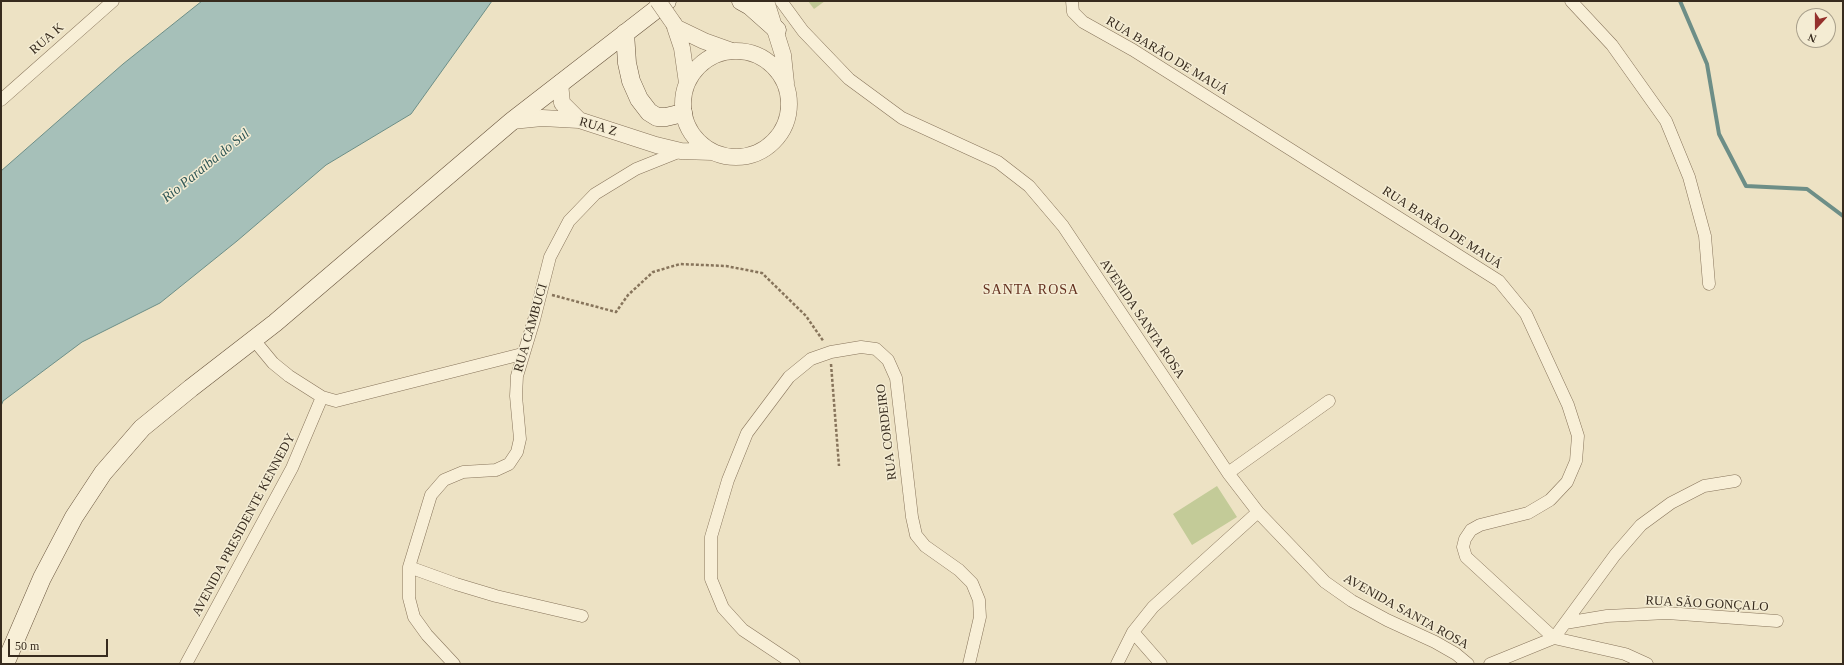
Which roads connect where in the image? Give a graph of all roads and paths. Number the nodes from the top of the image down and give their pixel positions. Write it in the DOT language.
graph roads {
  1 [pos="112,1"];
  2 [pos="658,1"];
  3 [pos="667,1"];
  4 [pos="741,1"];
  5 [pos="766,1"];
  6 [pos="781,1"];
  7 [pos="1072,1"];
  8 [pos="1571,1"];
  9 [pos="675,26"];
  10 [pos="777,30"];
  11 [pos="625,33"];
  12 [pos="733,51"];
  13 [pos="687,82"];
  14 [pos="560,83"];
  15 [pos="786,88"];
  16 [pos="1,100"];
  17 [pos="683,113"];
  18 [pos="579,120"];
  19 [pos="512,121"];
  20 [pos="682,151"];
  21 [pos="712,152"];
  22 [pos="1709,284"];
  23 [pos="542,292"];
  24 [pos="254,340"];
  25 [pos="830,352"];
  26 [pos="522,354"];
  27 [pos="322,398"];
  28 [pos="1329,401"];
  29 [pos="838,466"];
  30 [pos="1228,473"];
  31 [pos="1735,481"];
  32 [pos="1258,512"];
  33 [pos="408,567"];
  34 [pos="582,616"];
  35 [pos="1777,622"];
  36 [pos="1565,623"];
  37 [pos="1133,632"];
  38 [pos="1554,638"];
  39 [pos="6,664"];
  40 [pos="186,664"];
  41 [pos="454,664"];
  42 [pos="794,664"];
  43 [pos="969,664"];
  44 [pos="1117,664"];
  45 [pos="1161,664"];
  46 [pos="1468,664"];
  47 [pos="1490,664"];
  48 [pos="1647,664"];
  1 -- 16 [label="street, RUA K"];
  2 -- 9 [label="street, bridge"];
  3 -- 11 [label="main road"];
  4 -- 10 [label="main road"];
  5 -- 10 [label="street"];
  6 -- 30 [label="street, AVENIDA SANTA ROSA"];
  7 -- 38 [label="street, RUA BARÃO DE MAUÁ"];
  8 -- 22 [label="street"];
  9 -- 12 [label="street"];
  9 -- 13 [label="street"];
  10 -- 15 [label="street"];
  11 -- 14 [label="main road"];
  11 -- 17 [label="main road"];
  12 -- 13 [label="street"];
  12 -- 15 [label="street"];
  13 -- 17 [label="street"];
  14 -- 18 [label="street"];
  14 -- 19 [label="main road"];
  15 -- 21 [label="street"];
  17 -- 21 [label="street"];
  18 -- 19 [label="street, RUA Z"];
  18 -- 20 [label="street, RUA Z"];
  19 -- 24 [label="main road"];
  20 -- 21 [label="street, RUA Z"];
  20 -- 23 [label="street, RUA CAMBUCI"];
  23 -- 25 [label="path"];
  23 -- 26 [label="street, RUA CAMBUCI"];
  24 -- 27 [label="street"];
  24 -- 39 [label="main road"];
  25 -- 29 [label="path"];
  25 -- 42 [label="street, RUA CORDEIRO"];
  25 -- 43 [label="street, RUA CORDEIRO"];
  26 -- 27 [label="street"];
  26 -- 33 [label="street, RUA CAMBUCI"];
  27 -- 40 [label="street, AVENIDA PRESIDENTE KENNEDY"];
  28 -- 30 [label="street"];
  30 -- 32 [label="street, AVENIDA SANTA ROSA"];
  31 -- 36 [label="street"];
  32 -- 37 [label="street"];
  32 -- 46 [label="street, AVENIDA SANTA ROSA"];
  33 -- 34 [label="street"];
  33 -- 41 [label="street, RUA CAMBUCI"];
  35 -- 36 [label="street, RUA SÃO GONÇALO"];
  36 -- 38 [label="street"];
  37 -- 44 [label="street"];
  37 -- 45 [label="street"];
  38 -- 47 [label="street"];
  38 -- 48 [label="street"];
}
